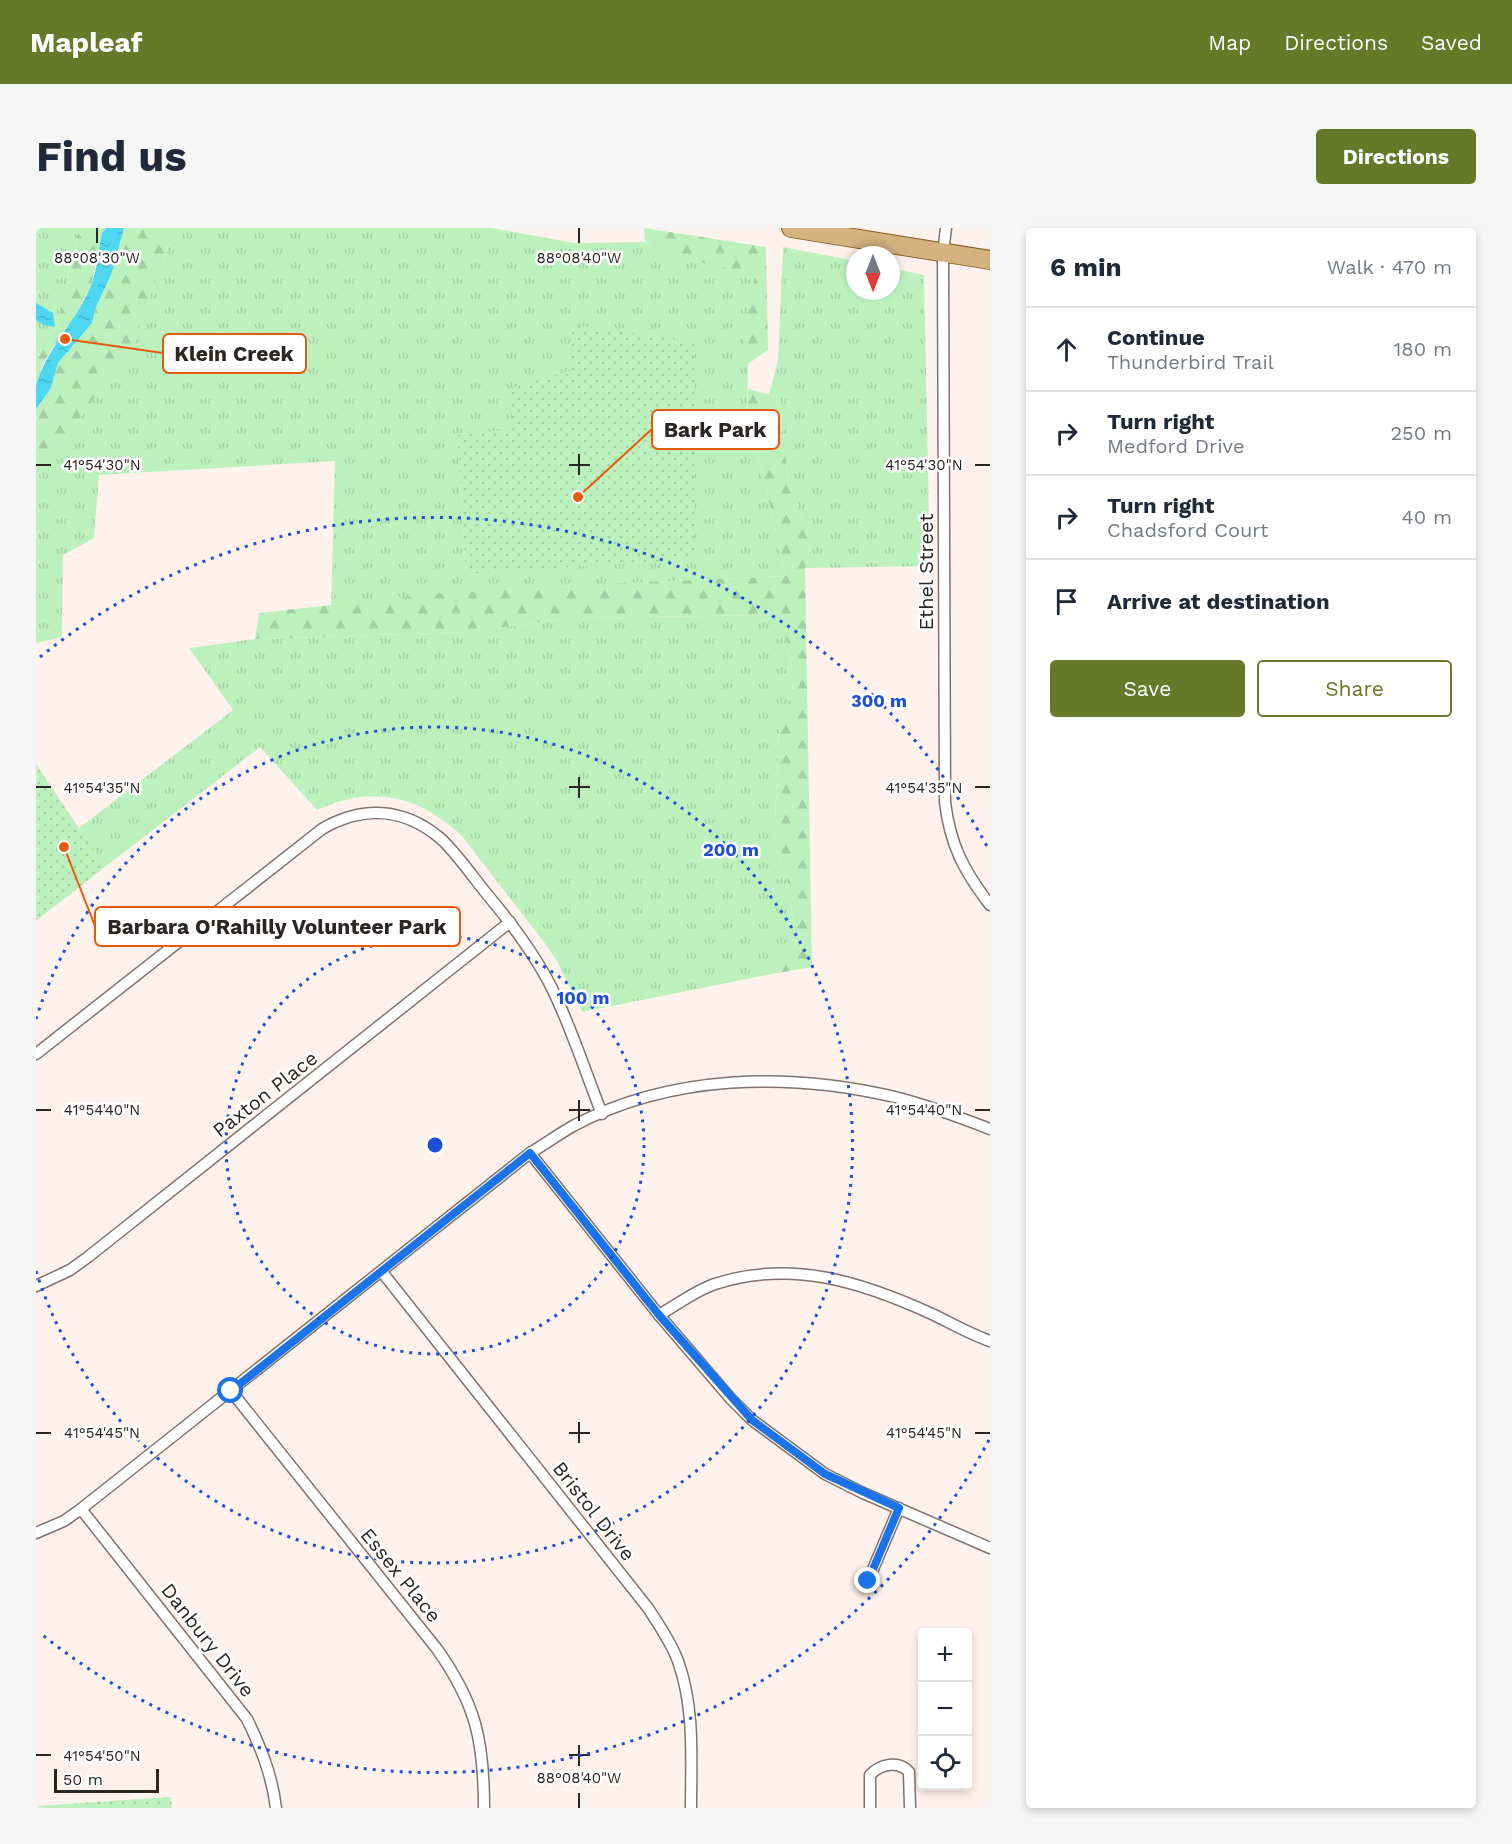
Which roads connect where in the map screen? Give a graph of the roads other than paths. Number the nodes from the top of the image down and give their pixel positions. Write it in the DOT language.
graph roads {
  1 [pos="791,228"];
  2 [pos="946,228"];
  3 [pos="943,252"];
  4 [pos="990,260"];
  5 [pos="990,905"];
  6 [pos="510,922"];
  7 [pos="36,1054"];
  8 [pos="602,1113"];
  9 [pos="990,1129"];
  10 [pos="530,1153"];
  11 [pos="382,1272"];
  12 [pos="36,1286"];
  13 [pos="659,1315"];
  14 [pos="990,1341"];
  15 [pos="231,1391"];
  16 [pos="899,1508"];
  17 [pos="81,1509"];
  18 [pos="36,1533"];
  19 [pos="990,1548"];
  20 [pos="868,1581"];
  21 [pos="276,1808"];
  22 [pos="484,1808"];
  23 [pos="691,1808"];
  24 [pos="870,1808"];
  25 [pos="909,1808"];
  1 -- 3 [label="main road"];
  2 -- 3 [label="street, Ethel Street"];
  3 -- 4 [label="main road"];
  3 -- 5 [label="street, Ethel Street"];
  6 -- 7 [label="street"];
  6 -- 8 [label="street"];
  6 -- 12 [label="street, Paxton Place"];
  8 -- 9 [label="street"];
  8 -- 10 [label="street"];
  10 -- 11 [label="street"];
  10 -- 13 [label="street"];
  11 -- 15 [label="street"];
  11 -- 23 [label="street, Bristol Drive"];
  13 -- 14 [label="street"];
  13 -- 16 [label="street"];
  15 -- 17 [label="street"];
  15 -- 22 [label="street, Essex Place"];
  16 -- 19 [label="street"];
  16 -- 20 [label="street"];
  17 -- 18 [label="street"];
  17 -- 21 [label="street, Danbury Drive"];
  24 -- 25 [label="street"];
}
